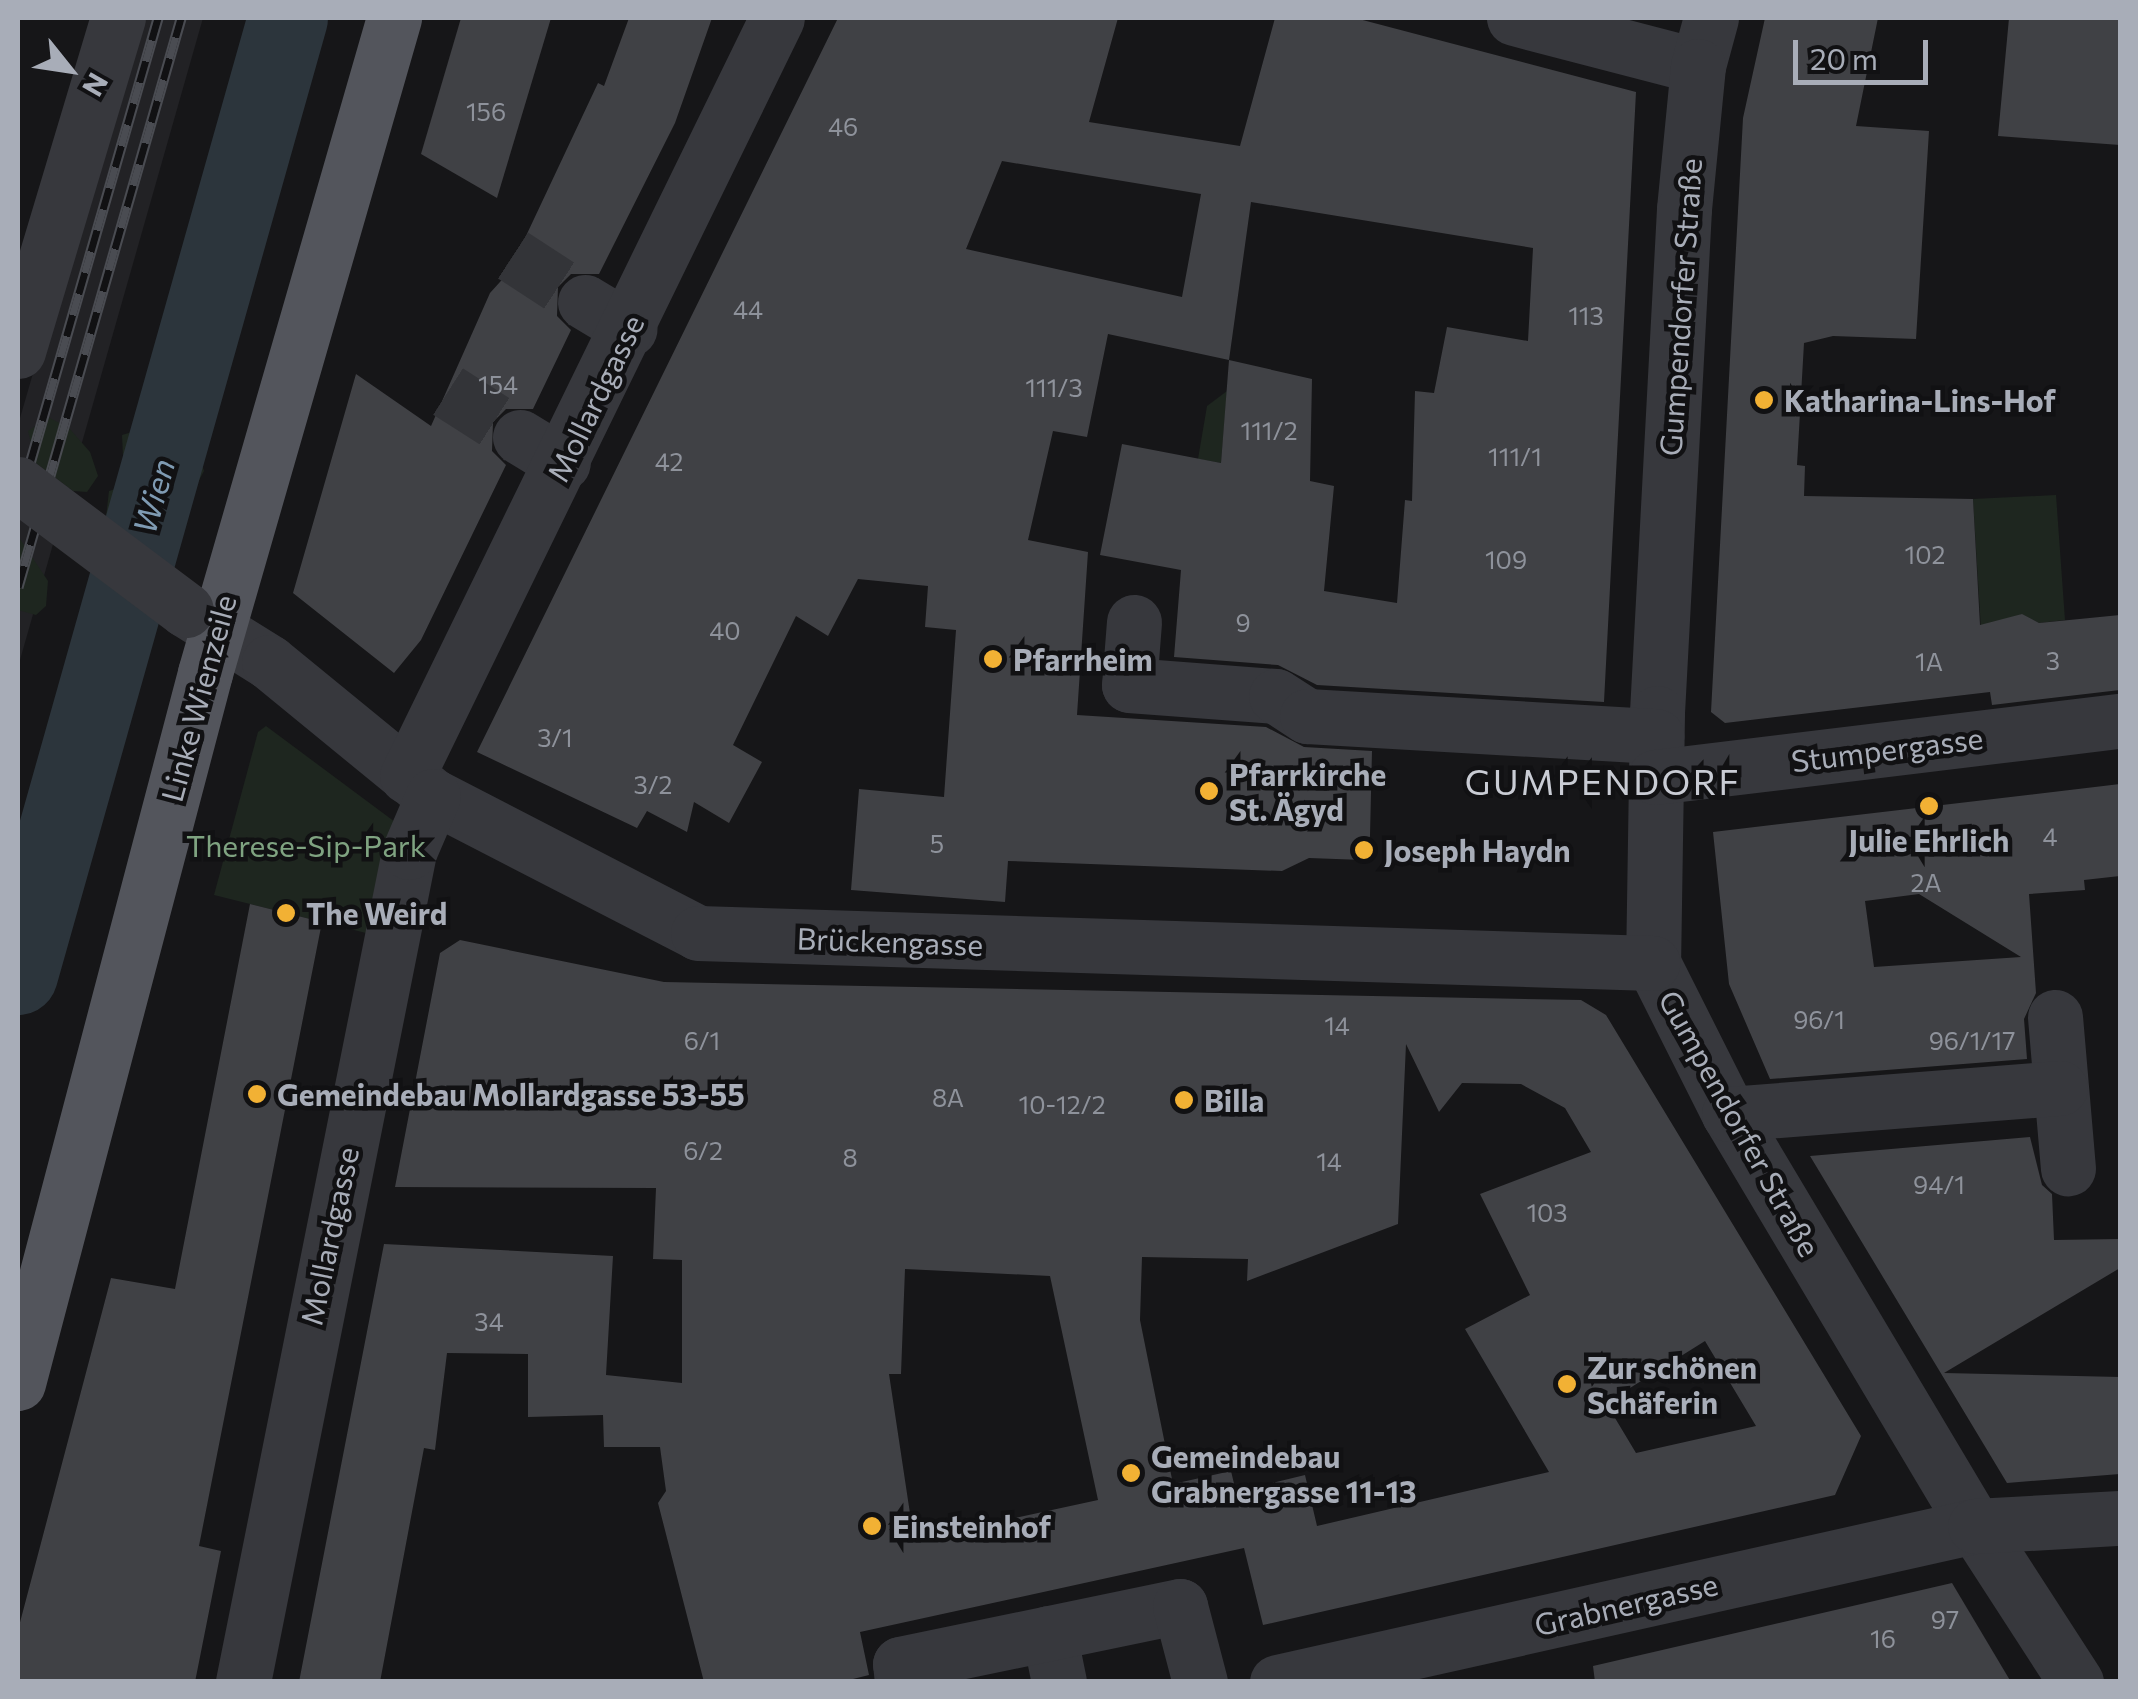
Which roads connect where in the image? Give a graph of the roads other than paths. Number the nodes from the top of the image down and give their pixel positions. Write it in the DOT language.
graph roads {
  1 [pos="118,18"];
  2 [pos="394,18"];
  3 [pos="777,18"];
  4 [pos="1514,18"];
  5 [pos="1705,42"];
  6 [pos="18,351"];
  7 [pos="18,484"];
  8 [pos="202,619"];
  9 [pos="1134,622"];
  10 [pos="2120,722"];
  11 [pos="1655,757"];
  12 [pos="420,786"];
  13 [pos="1653,963"];
  14 [pos="2055,1017"];
  15 [pos="2060,1088"];
  16 [pos="1729,1114"];
  17 [pos="2068,1168"];
  18 [pos="18,1383"];
  19 [pos="2120,1518"];
  20 [pos="1975,1526"];
  21 [pos="1054,1657"];
  22 [pos="242,1682"];
  23 [pos="902,1682"];
  24 [pos="1200,1682"];
  25 [pos="1276,1682"];
  26 [pos="2076,1682"];
  1 -- 6 [label="street"];
  2 -- 8 [label="main road, Linke Wienzeile"];
  3 -- 12 [label="street, Mollardgasse"];
  4 -- 5 [label="street"];
  5 -- 11 [label="street, Gumpendorfer Straße"];
  7 -- 8 [label="street, Brückengasse, bridge"];
  8 -- 12 [label="street, Brückengasse"];
  8 -- 18 [label="main road, Linke Wienzeile"];
  9 -- 11 [label="street"];
  10 -- 11 [label="street, Stumpergasse"];
  11 -- 13 [label="street, Gumpendorfer Straße"];
  12 -- 13 [label="street, Brückengasse"];
  12 -- 22 [label="street, Mollardgasse"];
  13 -- 16 [label="street, Gumpendorfer Straße"];
  14 -- 15 [label="street"];
  15 -- 16 [label="street"];
  15 -- 17 [label="street"];
  16 -- 20 [label="street, Gumpendorfer Straße"];
  19 -- 20 [label="street, Grabnergasse"];
  20 -- 25 [label="street, Grabnergasse"];
  20 -- 26 [label="street, Gumpendorfer Straße"];
  21 -- 23 [label="street"];
  21 -- 24 [label="street"];
}
